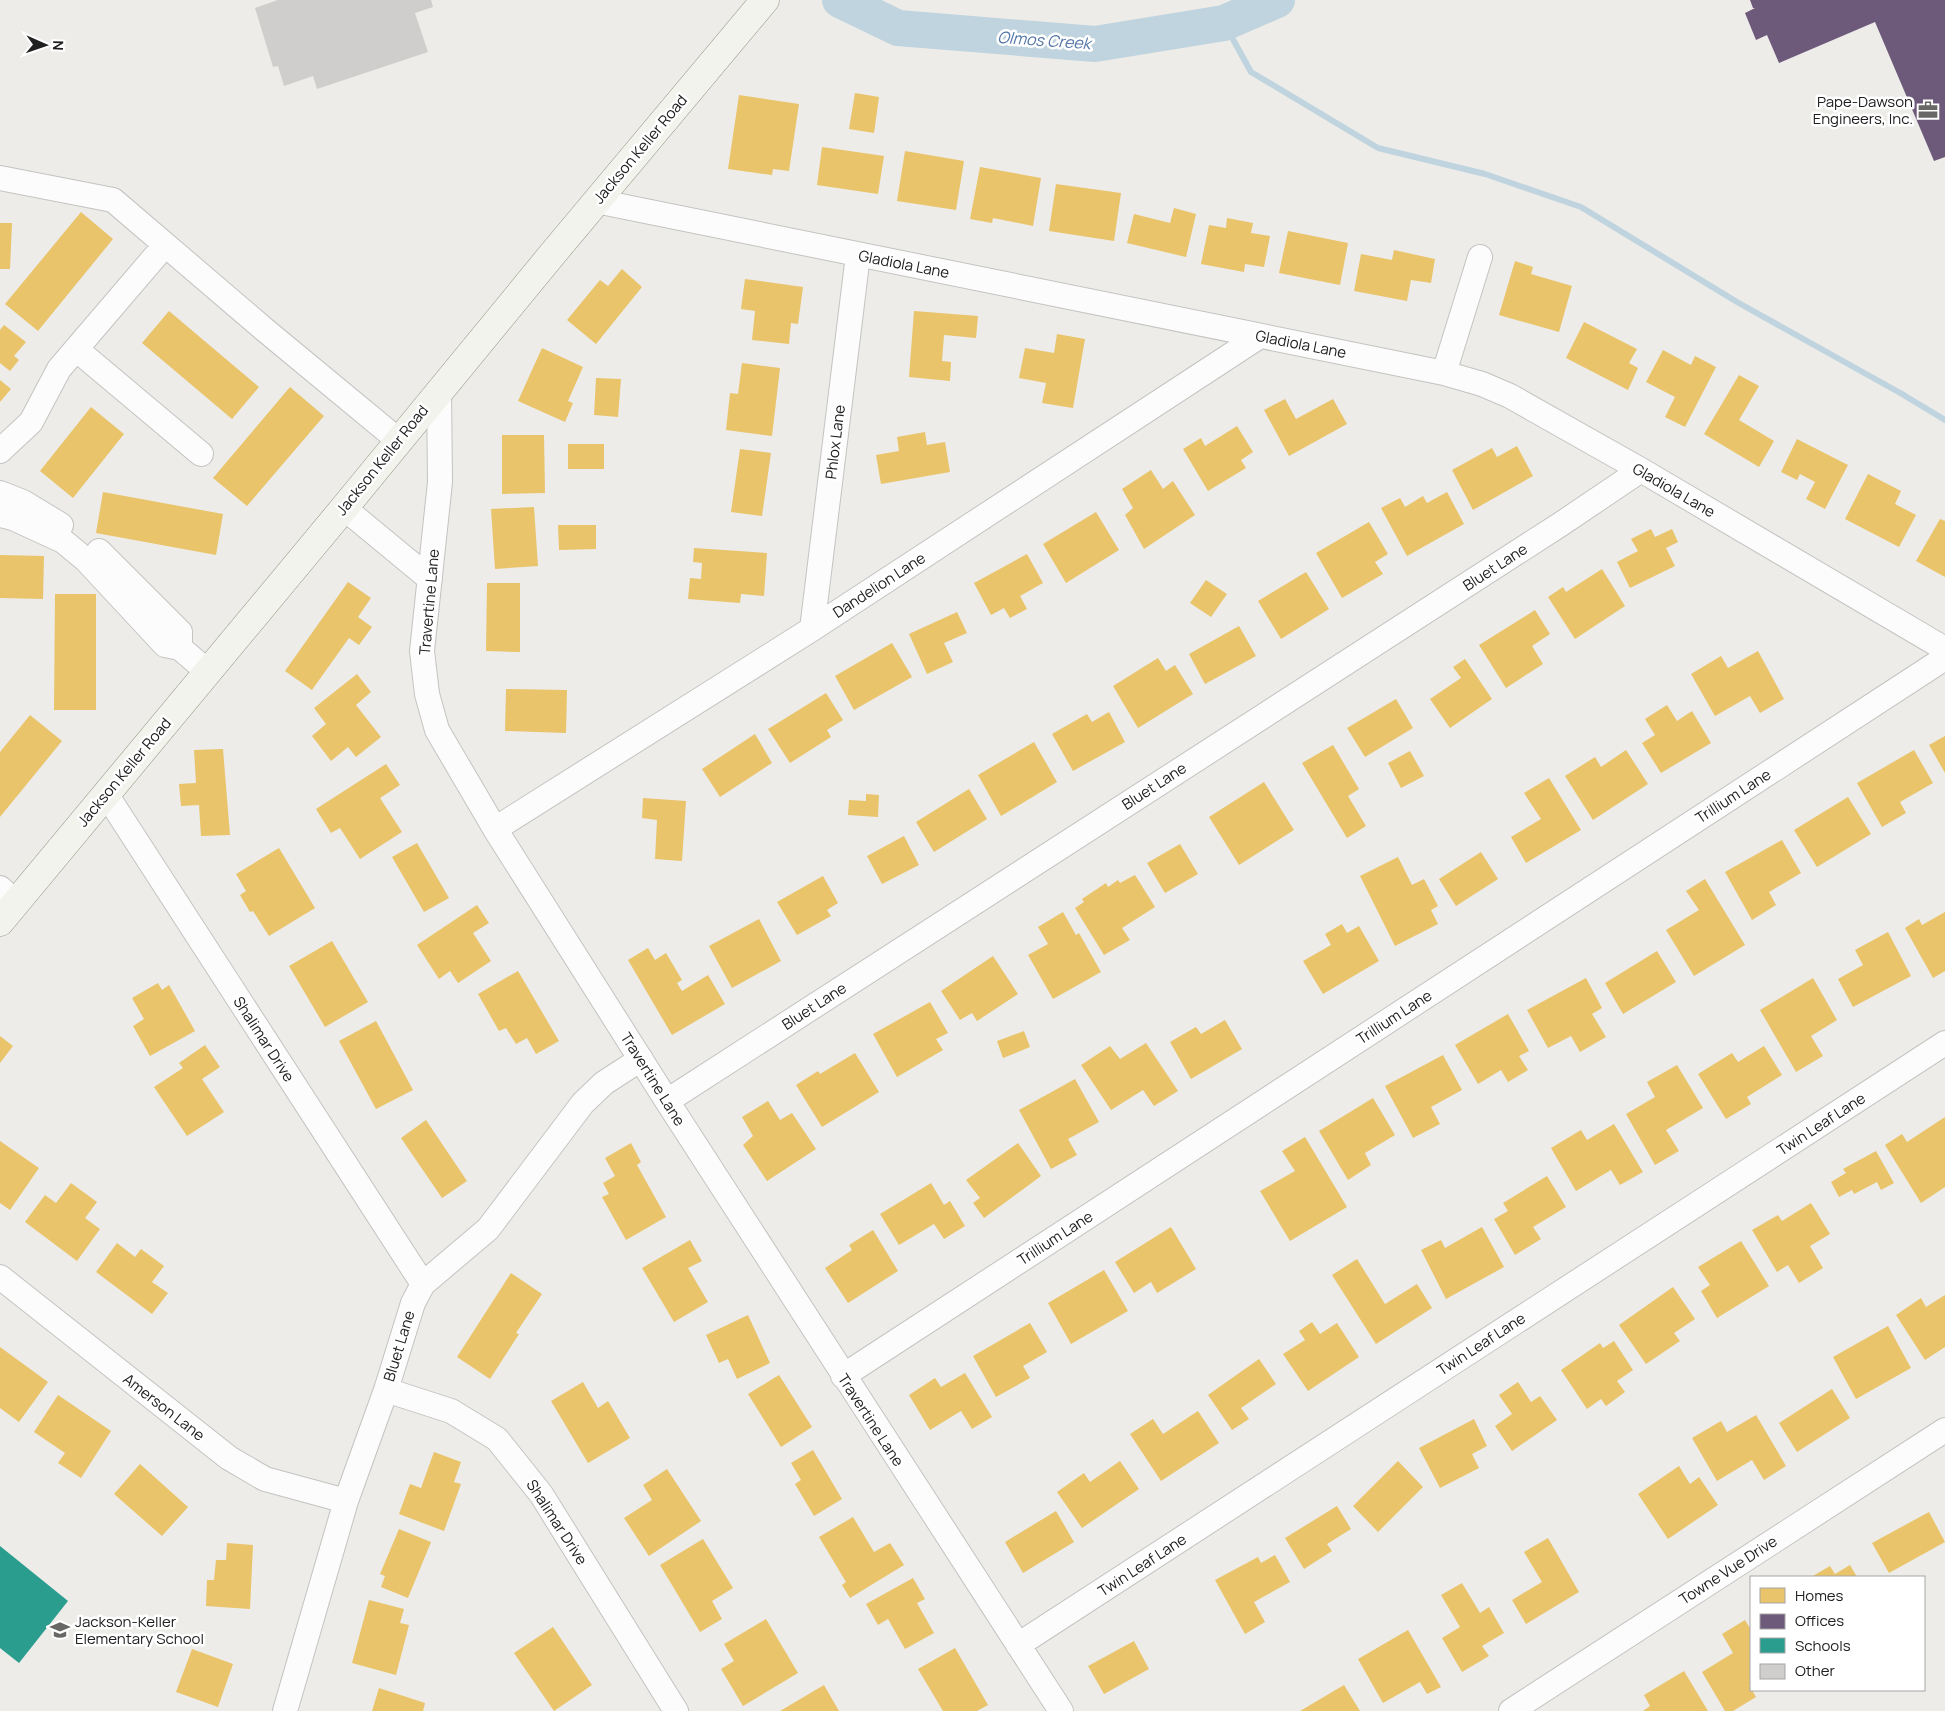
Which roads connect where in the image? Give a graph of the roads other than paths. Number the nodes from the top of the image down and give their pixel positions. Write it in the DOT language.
graph roads {
  1 [pos="760,6"];
  2 [pos="0,178"];
  3 [pos="596,201"];
  4 [pos="165,245"];
  5 [pos="858,255"];
  6 [pos="1480,257"];
  7 [pos="1260,336"];
  8 [pos="76,349"];
  9 [pos="1444,373"];
  10 [pos="439,391"];
  11 [pos="398,440"];
  12 [pos="0,451"];
  13 [pos="201,454"];
  14 [pos="1641,470"];
  15 [pos="0,493"];
  16 [pos="344,508"];
  17 [pos="0,515"];
  18 [pos="430,579"];
  19 [pos="812,630"];
  20 [pos="180,648"];
  21 [pos="1945,649"];
  22 [pos="1945,658"];
  23 [pos="207,671"];
  24 [pos="106,794"];
  25 [pos="495,829"];
  26 [pos="5,904"];
  27 [pos="1945,1044"];
  28 [pos="641,1059"];
  29 [pos="667,1101"];
  30 [pos="0,1277"];
  31 [pos="423,1284"];
  32 [pos="843,1376"];
  33 [pos="386,1390"];
  34 [pos="1945,1430"];
  35 [pos="346,1501"];
  36 [pos="1018,1645"];
  37 [pos="285,1711"];
  38 [pos="676,1711"];
  39 [pos="1061,1711"];
  40 [pos="1511,1711"];
  1 -- 3 [label="main road, Jackson Keller Road"];
  2 -- 4 [label="street"];
  3 -- 5 [label="street, Gladiola Lane"];
  3 -- 10 [label="main road, Jackson Keller Road"];
  4 -- 8 [label="street"];
  4 -- 11 [label="street"];
  5 -- 7 [label="street, Gladiola Lane"];
  5 -- 19 [label="street, Phlox Lane"];
  6 -- 9 [label="street"];
  7 -- 9 [label="street, Gladiola Lane"];
  7 -- 19 [label="street, Dandelion Lane"];
  8 -- 12 [label="street"];
  8 -- 13 [label="street"];
  9 -- 14 [label="street, Gladiola Lane"];
  10 -- 11 [label="main road, Jackson Keller Road"];
  10 -- 18 [label="street, Travertine Lane"];
  11 -- 16 [label="main road, Jackson Keller Road"];
  14 -- 21 [label="street, Gladiola Lane"];
  14 -- 29 [label="street, Bluet Lane"];
  15 -- 20 [label="street"];
  16 -- 18 [label="street"];
  16 -- 23 [label="main road, Jackson Keller Road"];
  17 -- 20 [label="street"];
  18 -- 25 [label="street, Travertine Lane"];
  19 -- 25 [label="street, Dandelion Lane"];
  20 -- 23 [label="street"];
  22 -- 32 [label="street, Trillium Lane"];
  23 -- 24 [label="main road, Jackson Keller Road"];
  24 -- 26 [label="main road, Jackson Keller Road"];
  24 -- 31 [label="street, Shalimar Drive"];
  25 -- 28 [label="street, Travertine Lane"];
  27 -- 36 [label="street, Twin Leaf Lane"];
  28 -- 29 [label="street, Travertine Lane"];
  28 -- 31 [label="street, Bluet Lane"];
  29 -- 32 [label="street, Travertine Lane"];
  30 -- 35 [label="street, Amerson Lane"];
  31 -- 33 [label="street, Bluet Lane"];
  32 -- 36 [label="street, Travertine Lane"];
  33 -- 35 [label="street, Bluet Lane"];
  33 -- 38 [label="street, Shalimar Drive"];
  34 -- 40 [label="street, Towne Vue Drive"];
  35 -- 37 [label="street, Bluet Lane"];
  36 -- 39 [label="street, Travertine Lane"];
}
